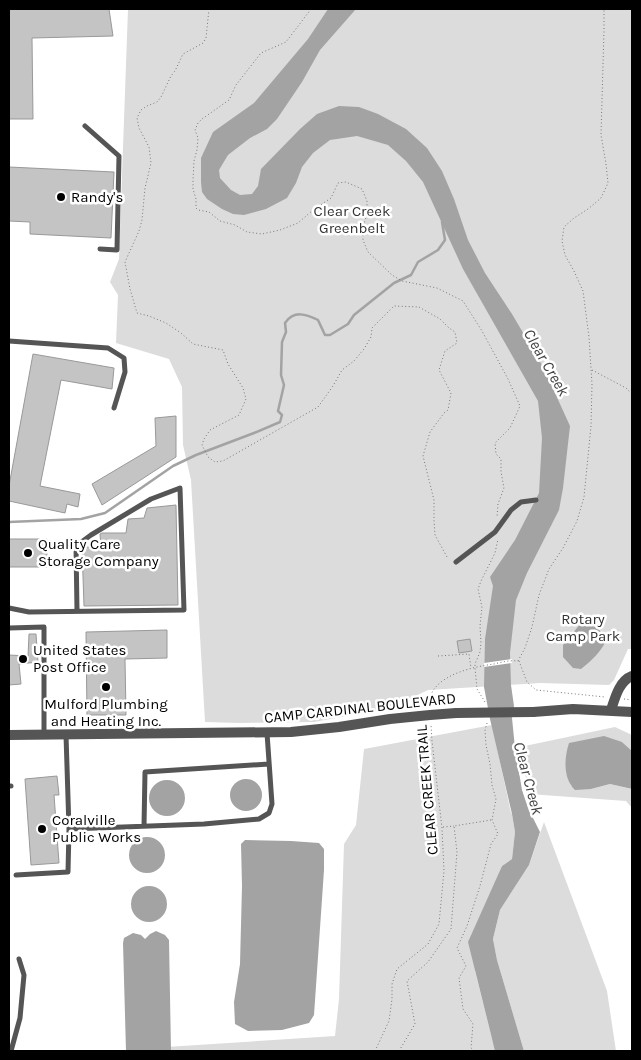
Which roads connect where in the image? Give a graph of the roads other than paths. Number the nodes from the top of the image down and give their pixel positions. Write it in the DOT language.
graph roads {
  1 [pos="85,126"];
  2 [pos="100,249"];
  3 [pos="9,341"];
  4 [pos="114,408"];
  5 [pos="536,500"];
  6 [pos="456,562"];
  7 [pos="9,608"];
  8 [pos="77,611"];
  9 [pos="9,628"];
  10 [pos="632,676"];
  11 [pos="611,710"];
  12 [pos="632,714"];
  13 [pos="267,733"];
  14 [pos="9,735"];
  15 [pos="44,735"];
  16 [pos="66,735"];
  17 [pos="269,764"];
  18 [pos="144,826"];
  19 [pos="69,829"];
  20 [pos="16,875"];
  21 [pos="20,959"];
  22 [pos="12,1051"];
  1 -- 2 [label="lane"];
  3 -- 4 [label="lane"];
  5 -- 6 [label="lane"];
  7 -- 8 [label="lane"];
  8 -- 8 [label="lane"];
  9 -- 15 [label="lane"];
  10 -- 11 [label="street"];
  11 -- 12 [label="street"];
  11 -- 13 [label="street, CAMP CARDINAL BOULEVARD, bridge"];
  13 -- 16 [label="street, CAMP CARDINAL BOULEVARD"];
  13 -- 17 [label="lane"];
  14 -- 15 [label="street, CAMP CARDINAL BOULEVARD"];
  15 -- 16 [label="street, CAMP CARDINAL BOULEVARD"];
  16 -- 19 [label="lane"];
  17 -- 18 [label="lane"];
  17 -- 18 [label="lane"];
  18 -- 19 [label="lane"];
  19 -- 20 [label="lane"];
  21 -- 22 [label="lane"];
}
